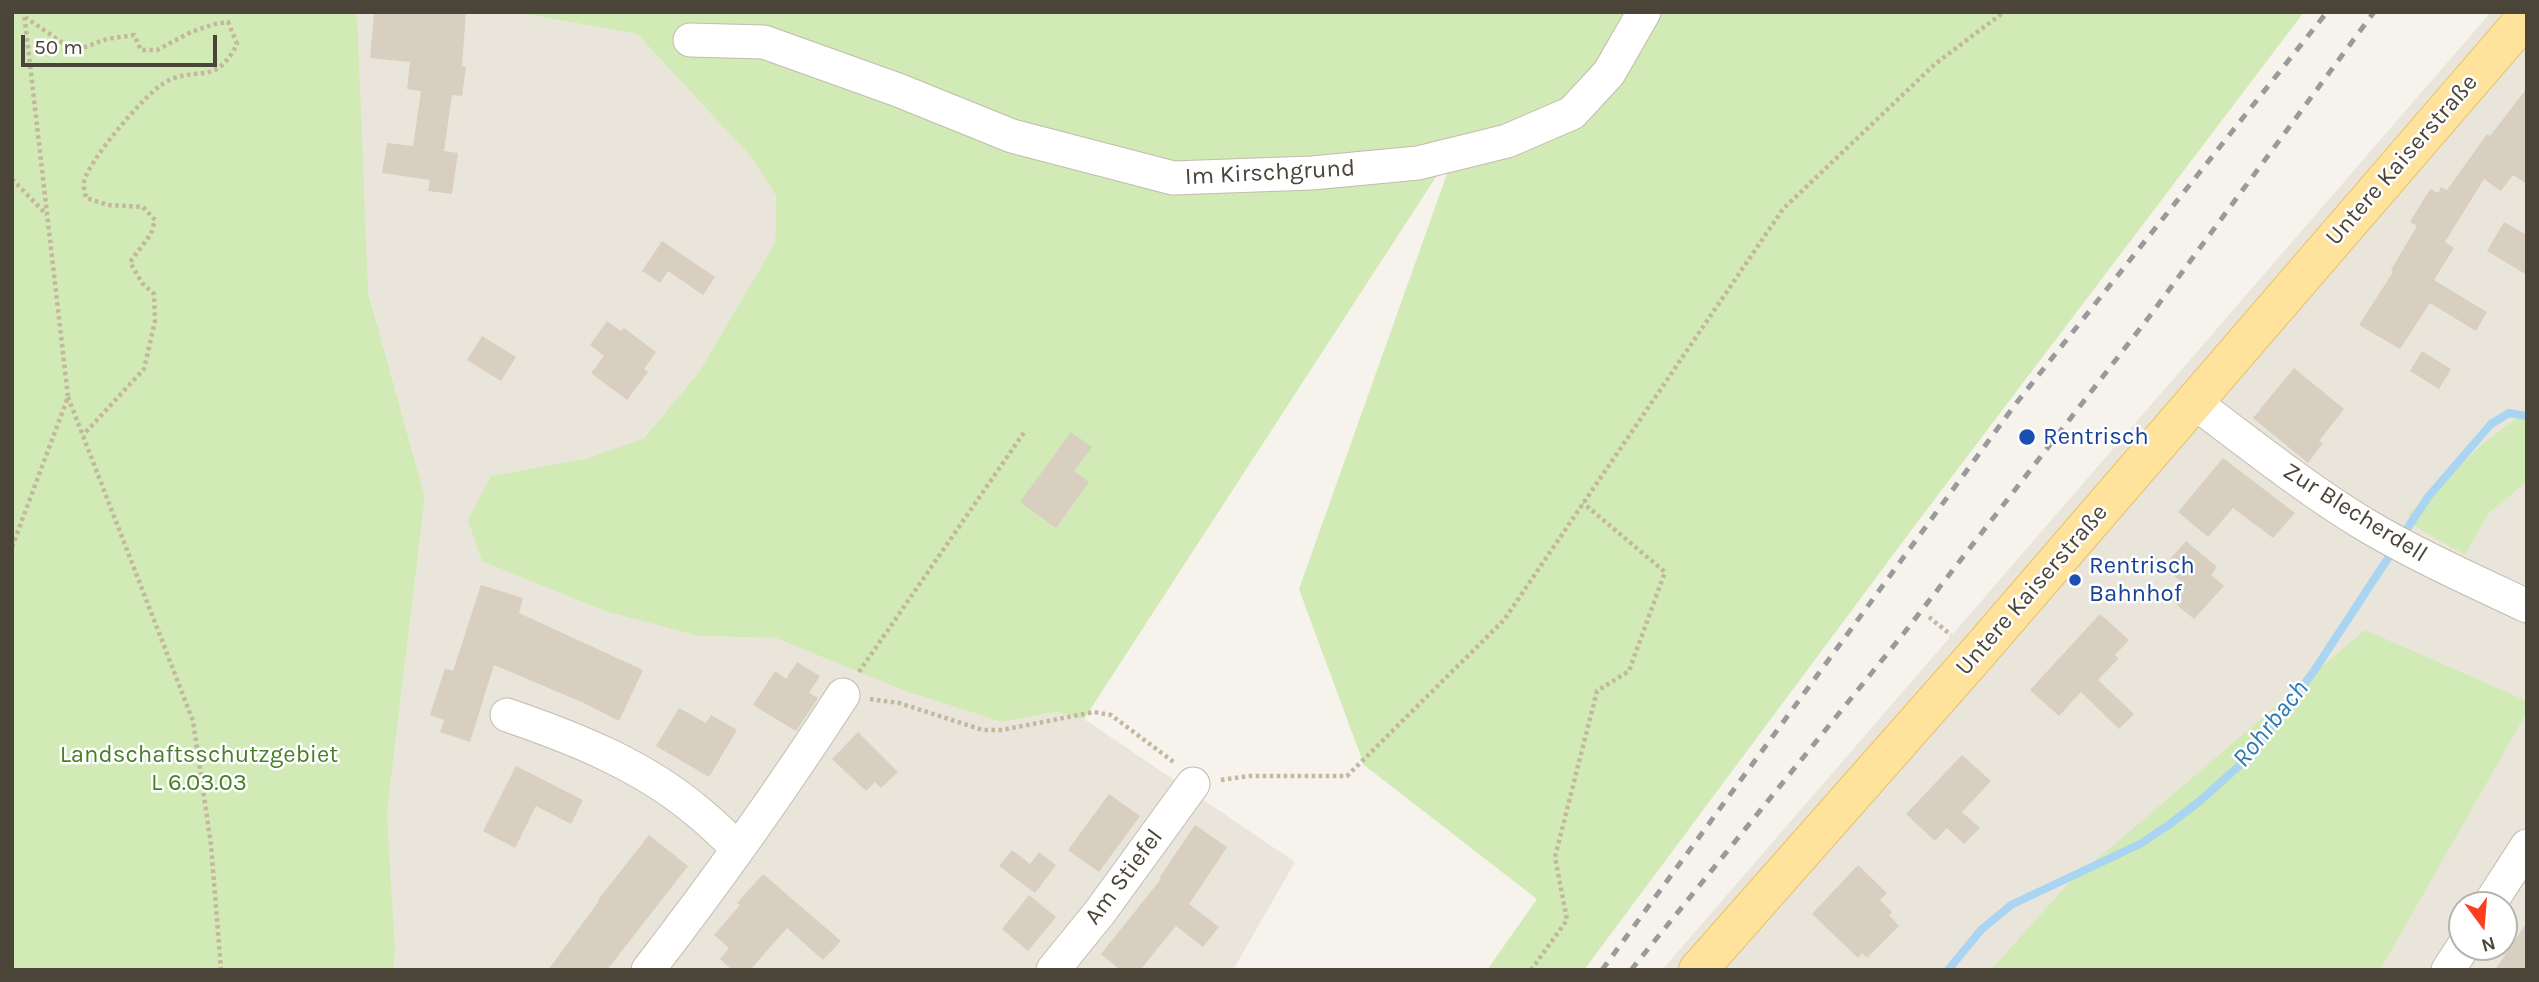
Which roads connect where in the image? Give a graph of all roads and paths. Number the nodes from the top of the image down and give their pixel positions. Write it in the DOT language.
graph roads {
  1 [pos="1644,12"];
  2 [pos="2004,12"];
  3 [pos="24,15"];
  4 [pos="2527,16"];
  5 [pos="690,40"];
  6 [pos="12,179"];
  7 [pos="48,216"];
  8 [pos="68,397"];
  9 [pos="2194,402"];
  10 [pos="1025,431"];
  11 [pos="83,435"];
  12 [pos="1583,503"];
  13 [pos="12,547"];
  14 [pos="2527,606"];
  15 [pos="843,695"];
  16 [pos="507,715"];
  17 [pos="1185,774"];
  18 [pos="2527,846"];
  19 [pos="737,849"];
  20 [pos="2498,891"];
  21 [pos="221,970"];
  22 [pos="648,970"];
  23 [pos="1053,970"];
  24 [pos="1531,970"];
  25 [pos="1698,970"];
  1 -- 5 [label="street, Im Kirschgrund"];
  2 -- 12 [label="path"];
  3 -- 7 [label="path"];
  3 -- 11 [label="path"];
  4 -- 9 [label="main road, Untere Kaiserstraße"];
  6 -- 7 [label="path"];
  7 -- 8 [label="path"];
  8 -- 11 [label="path"];
  8 -- 13 [label="path"];
  9 -- 14 [label="street, Zur Blecherdell"];
  9 -- 25 [label="main road, Untere Kaiserstraße"];
  10 -- 15 [label="path"];
  11 -- 21 [label="path"];
  12 -- 17 [label="path"];
  12 -- 24 [label="path"];
  15 -- 17 [label="path"];
  15 -- 19 [label="street"];
  16 -- 19 [label="street"];
  17 -- 23 [label="street, Am Stiefel"];
  18 -- 20 [label="street"];
  19 -- 22 [label="street"];
}
